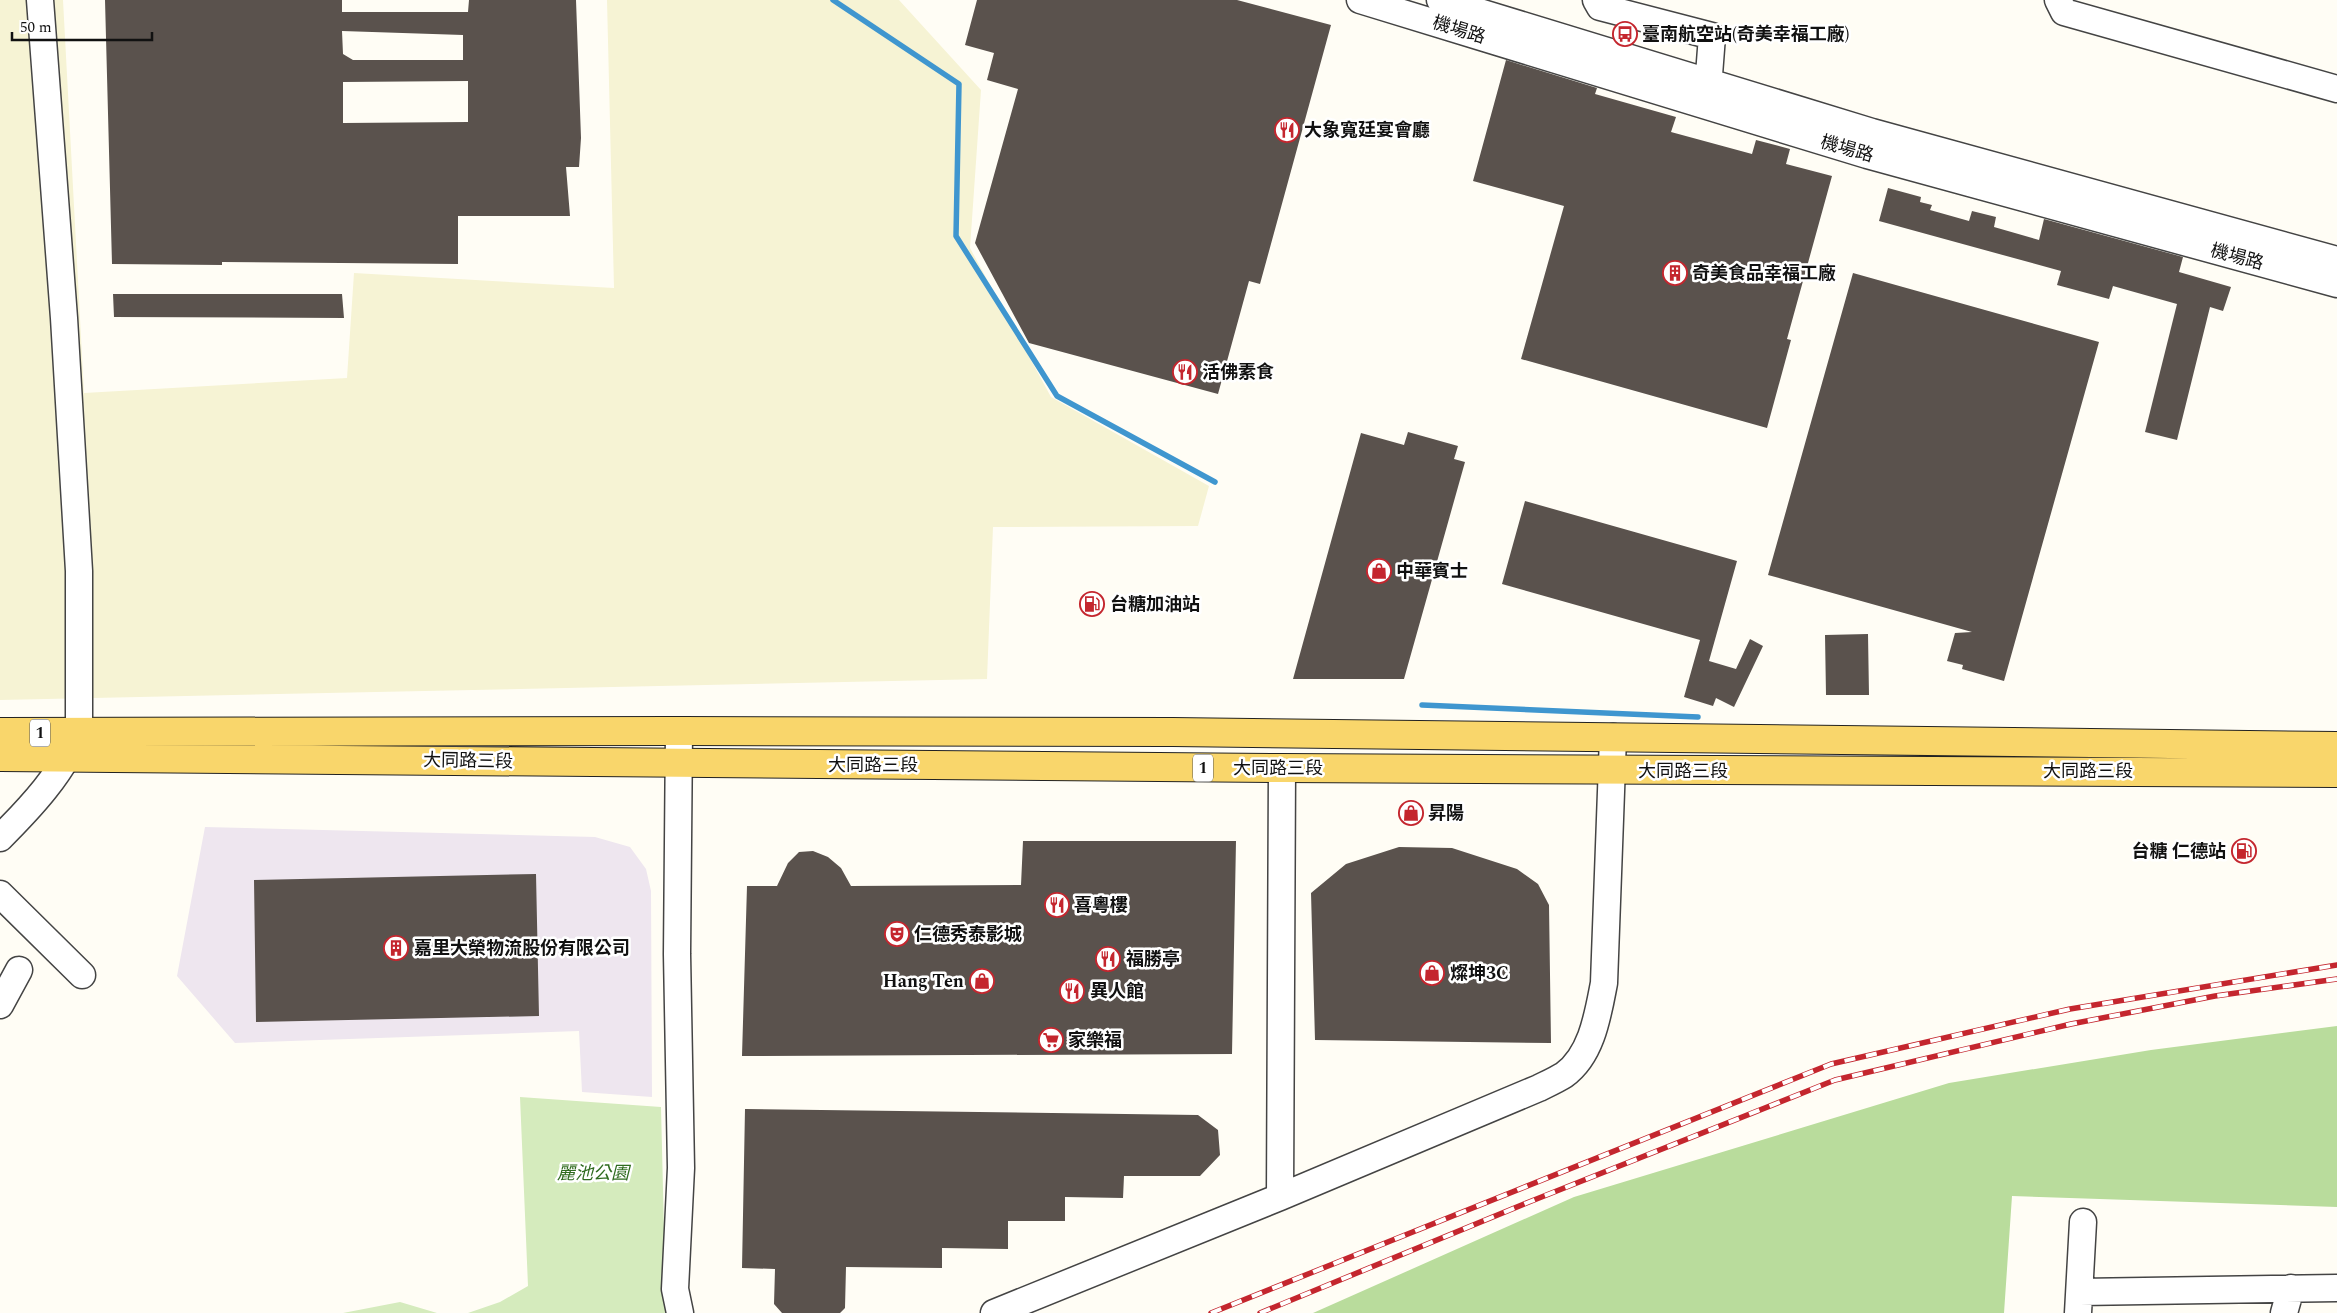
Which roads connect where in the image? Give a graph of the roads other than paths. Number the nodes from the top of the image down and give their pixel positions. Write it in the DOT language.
graph roads {
  1 [pos="40,0"];
  2 [pos="1360,0"];
  3 [pos="1440,0"];
  4 [pos="2058,0"];
  5 [pos="1591,2"];
  6 [pos="1417,8"];
  7 [pos="2337,89"];
  8 [pos="1707,95"];
  9 [pos="2337,260"];
  10 [pos="2337,284"];
  11 [pos="679,730"];
  12 [pos="0,732"];
  13 [pos="1613,738"];
  14 [pos="74,745"];
  15 [pos="2337,746"];
  16 [pos="0,757"];
  17 [pos="678,763"];
  18 [pos="1282,768"];
  19 [pos="1612,771"];
  20 [pos="2337,773"];
  21 [pos="0,838"];
  22 [pos="0,894"];
  23 [pos="19,970"];
  24 [pos="82,975"];
  25 [pos="0,1005"];
  26 [pos="1280,1197"];
  27 [pos="2083,1222"];
  28 [pos="2291,1288"];
  29 [pos="2337,1288"];
  30 [pos="2079,1302"];
  31 [pos="680,1313"];
  32 [pos="994,1313"];
  33 [pos="2284,1313"];
  1 -- 14 [label="street"];
  2 -- 6 [label="street, 機場路"];
  3 -- 8 [label="street, 機場路"];
  4 -- 7 [label="street"];
  5 -- 8 [label="street"];
  6 -- 8 [label="street, 機場路"];
  8 -- 9 [label="street, 機場路"];
  8 -- 10 [label="street, 機場路"];
  11 -- 13 [label="main road, 大同路三段 / 1"];
  11 -- 14 [label="main road, 大同路三段 / 1"];
  11 -- 17 [label="street"];
  12 -- 14 [label="main road, 1"];
  13 -- 15 [label="main road, 大同路三段 / 1"];
  13 -- 19 [label="street"];
  14 -- 16 [label="main road, 1"];
  14 -- 17 [label="main road, 大同路三段 / 1"];
  14 -- 21 [label="street"];
  17 -- 18 [label="main road, 大同路三段 / 1"];
  17 -- 31 [label="street"];
  18 -- 19 [label="main road, 大同路三段 / 1"];
  18 -- 26 [label="street"];
  19 -- 20 [label="main road, 大同路三段 / 1"];
  19 -- 26 [label="street"];
  22 -- 24 [label="street"];
  23 -- 25 [label="street"];
  26 -- 32 [label="street"];
  27 -- 30 [label="street"];
  28 -- 29 [label="street"];
  28 -- 30 [label="street"];
  28 -- 33 [label="street"];
}
